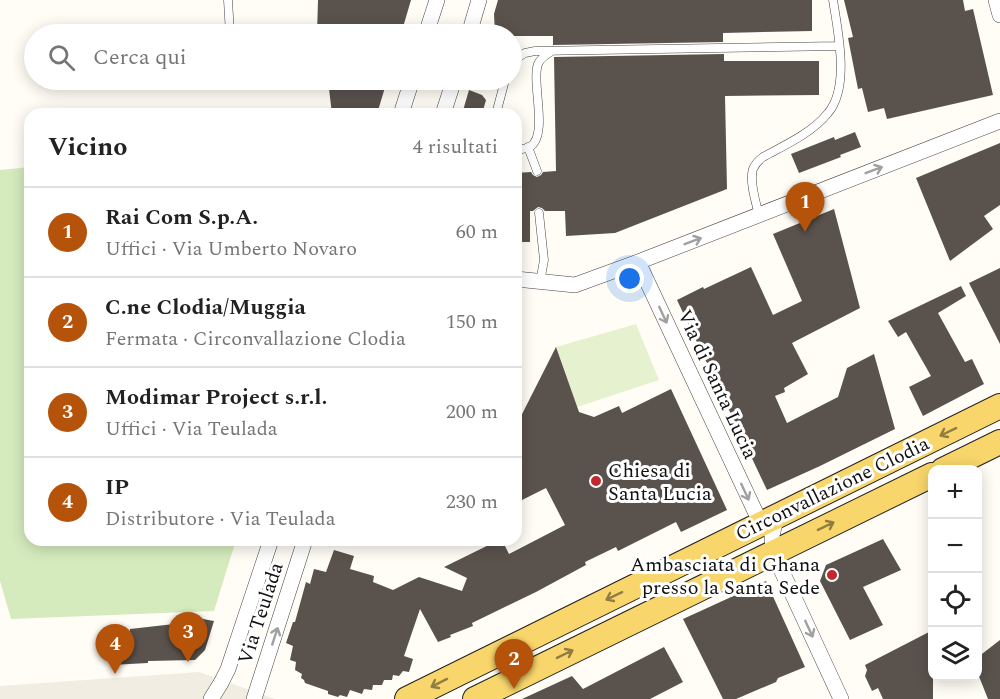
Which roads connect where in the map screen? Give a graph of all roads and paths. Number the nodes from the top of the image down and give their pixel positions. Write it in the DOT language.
graph roads {
  1 [pos="228,0"];
  2 [pos="437,0"];
  3 [pos="479,0"];
  4 [pos="833,0"];
  5 [pos="996,0"];
  6 [pos="1000,15"];
  7 [pos="229,24"];
  8 [pos="429,24"];
  9 [pos="472,24"];
  10 [pos="839,46"];
  11 [pos="552,51"];
  12 [pos="522,55"];
  13 [pos="409,90"];
  14 [pos="451,90"];
  15 [pos="502,90"];
  16 [pos="403,108"];
  17 [pos="445,108"];
  18 [pos="497,108"];
  19 [pos="1000,121"];
  20 [pos="528,147"];
  21 [pos="522,148"];
  22 [pos="537,171"];
  23 [pos="539,213"];
  24 [pos="759,215"];
  25 [pos="638,262"];
  26 [pos="522,280"];
  27 [pos="540,282"];
  28 [pos="1000,406"];
  29 [pos="1000,442"];
  30 [pos="953,465"];
  31 [pos="928,477"];
  32 [pos="769,520"];
  33 [pos="269,546"];
  34 [pos="303,546"];
  35 [pos="774,552"];
  36 [pos="211,699"];
  37 [pos="254,699"];
  38 [pos="407,699"];
  39 [pos="475,699"];
  40 [pos="841,699"];
  1 -- 7 [label="lane"];
  2 -- 8 [label="street"];
  3 -- 9 [label="street"];
  4 -- 10 [label="lane"];
  5 -- 6 [label="street"];
  10 -- 11 [label="lane"];
  10 -- 24 [label="lane"];
  11 -- 12 [label="lane"];
  11 -- 20 [label="lane"];
  13 -- 16 [label="street"];
  14 -- 17 [label="street"];
  15 -- 18 [label="lane"];
  24 -- 19 [label="street, one-way"];
  20 -- 21 [label="lane"];
  20 -- 22 [label="lane"];
  23 -- 27 [label="lane"];
  25 -- 24 [label="street, one-way"];
  25 -- 27 [label="street"];
  25 -- 32 [label="street, Via di Santa Lucia, one-way"];
  26 -- 27 [label="street"];
  28 -- 32 [label="main road, Circonvallazione Clodia, one-way"];
  29 -- 30 [label="main road, Circonvallazione Clodia"];
  35 -- 31 [label="main road, Circonvallazione Clodia, one-way"];
  32 -- 35 [label="street"];
  32 -- 38 [label="main road, Circonvallazione Clodia, one-way"];
  33 -- 36 [label="street, Via Teulada"];
  37 -- 34 [label="street, Via Teulada, one-way"];
  39 -- 35 [label="main road, Circonvallazione Clodia, one-way"];
  35 -- 40 [label="street, one-way"];
}
